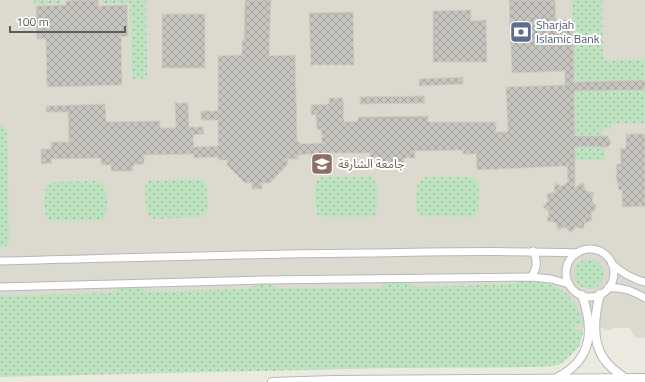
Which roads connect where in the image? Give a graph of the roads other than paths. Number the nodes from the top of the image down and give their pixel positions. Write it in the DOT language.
graph roads {
  1 [pos="533,251"];
  2 [pos="577,253"];
  3 [pos="0,261"];
  4 [pos="612,264"];
  5 [pos="531,277"];
  6 [pos="645,282"];
  7 [pos="569,284"];
  8 [pos="0,287"];
  9 [pos="608,288"];
  10 [pos="600,294"];
  11 [pos="582,295"];
  12 [pos="645,298"];
  13 [pos="592,319"];
  14 [pos="586,350"];
  15 [pos="599,350"];
  16 [pos="556,378"];
  17 [pos="625,378"];
  18 [pos="645,378"];
  19 [pos="332,381"];
  20 [pos="272,382"];
  1 -- 2 [label="street"];
  1 -- 3 [label="street"];
  1 -- 5 [label="street"];
  2 -- 4 [label="street"];
  2 -- 7 [label="street"];
  4 -- 6 [label="street"];
  4 -- 9 [label="street"];
  5 -- 7 [label="street"];
  5 -- 8 [label="street"];
  7 -- 11 [label="street"];
  9 -- 10 [label="street"];
  9 -- 12 [label="street"];
  10 -- 11 [label="street"];
  10 -- 13 [label="street"];
  11 -- 13 [label="street"];
  13 -- 14 [label="street"];
  13 -- 15 [label="street"];
  14 -- 15 [label="street"];
  14 -- 16 [label="street"];
  15 -- 17 [label="street"];
  16 -- 17 [label="street"];
  16 -- 19 [label="street"];
  17 -- 18 [label="street"];
  19 -- 20 [label="street"];
}
